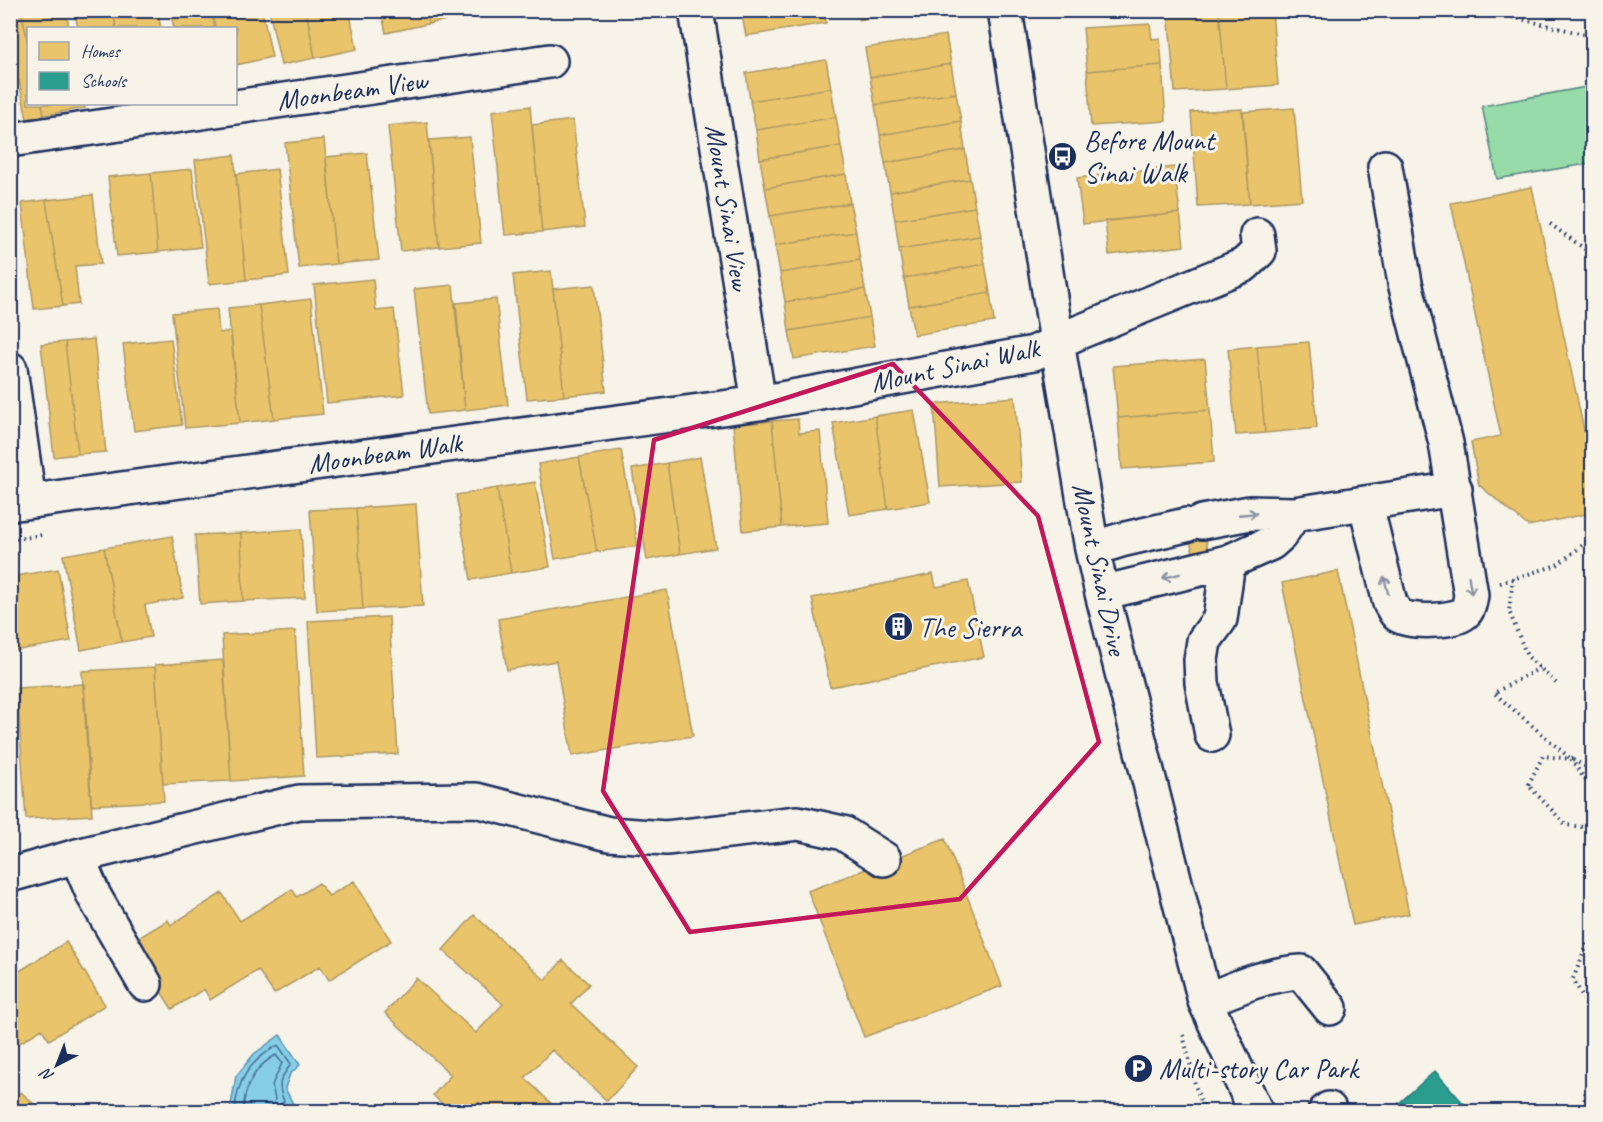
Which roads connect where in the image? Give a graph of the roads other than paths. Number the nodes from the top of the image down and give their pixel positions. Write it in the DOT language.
graph roads {
  1 [pos="696,10"];
  2 [pos="1005,10"];
  3 [pos="550,61"];
  4 [pos="10,140"];
  5 [pos="1385,167"];
  6 [pos="1257,235"];
  7 [pos="1057,342"];
  8 [pos="10,369"];
  9 [pos="759,403"];
  10 [pos="1455,489"];
  11 [pos="20,503"];
  12 [pos="1366,505"];
  13 [pos="1294,514"];
  14 [pos="1092,549"];
  15 [pos="1228,562"];
  16 [pos="1102,593"];
  17 [pos="1212,735"];
  18 [pos="77,856"];
  19 [pos="884,859"];
  20 [pos="10,875"];
  21 [pos="145,984"];
  22 [pos="1205,1001"];
  23 [pos="1330,1008"];
  24 [pos="1256,1112"];
  25 [pos="1325,1112"];
  26 [pos="1330,1112"];
  1 -- 9 [label="street, Mount Sinai View"];
  2 -- 7 [label="street, Mount Sinai Drive"];
  3 -- 4 [label="street, Moonbeam View"];
  5 -- 10 [label="street"];
  6 -- 7 [label="street, Mount Sinai Walk"];
  7 -- 9 [label="street, Mount Sinai Walk"];
  7 -- 14 [label="street, Mount Sinai Drive"];
  8 -- 11 [label="street"];
  9 -- 11 [label="street, Moonbeam Walk"];
  10 -- 12 [label="street"];
  10 -- 12 [label="street, one-way"];
  12 -- 13 [label="street"];
  14 -- 13 [label="street, one-way"];
  13 -- 15 [label="street"];
  14 -- 16 [label="street, Mount Sinai Drive"];
  15 -- 16 [label="street, one-way"];
  15 -- 17 [label="street"];
  16 -- 22 [label="street, Mount Sinai Drive"];
  18 -- 19 [label="street"];
  18 -- 20 [label="street"];
  18 -- 21 [label="street"];
  22 -- 23 [label="street"];
  22 -- 24 [label="street, Mount Sinai Drive"];
  25 -- 26 [label="street"];
}
